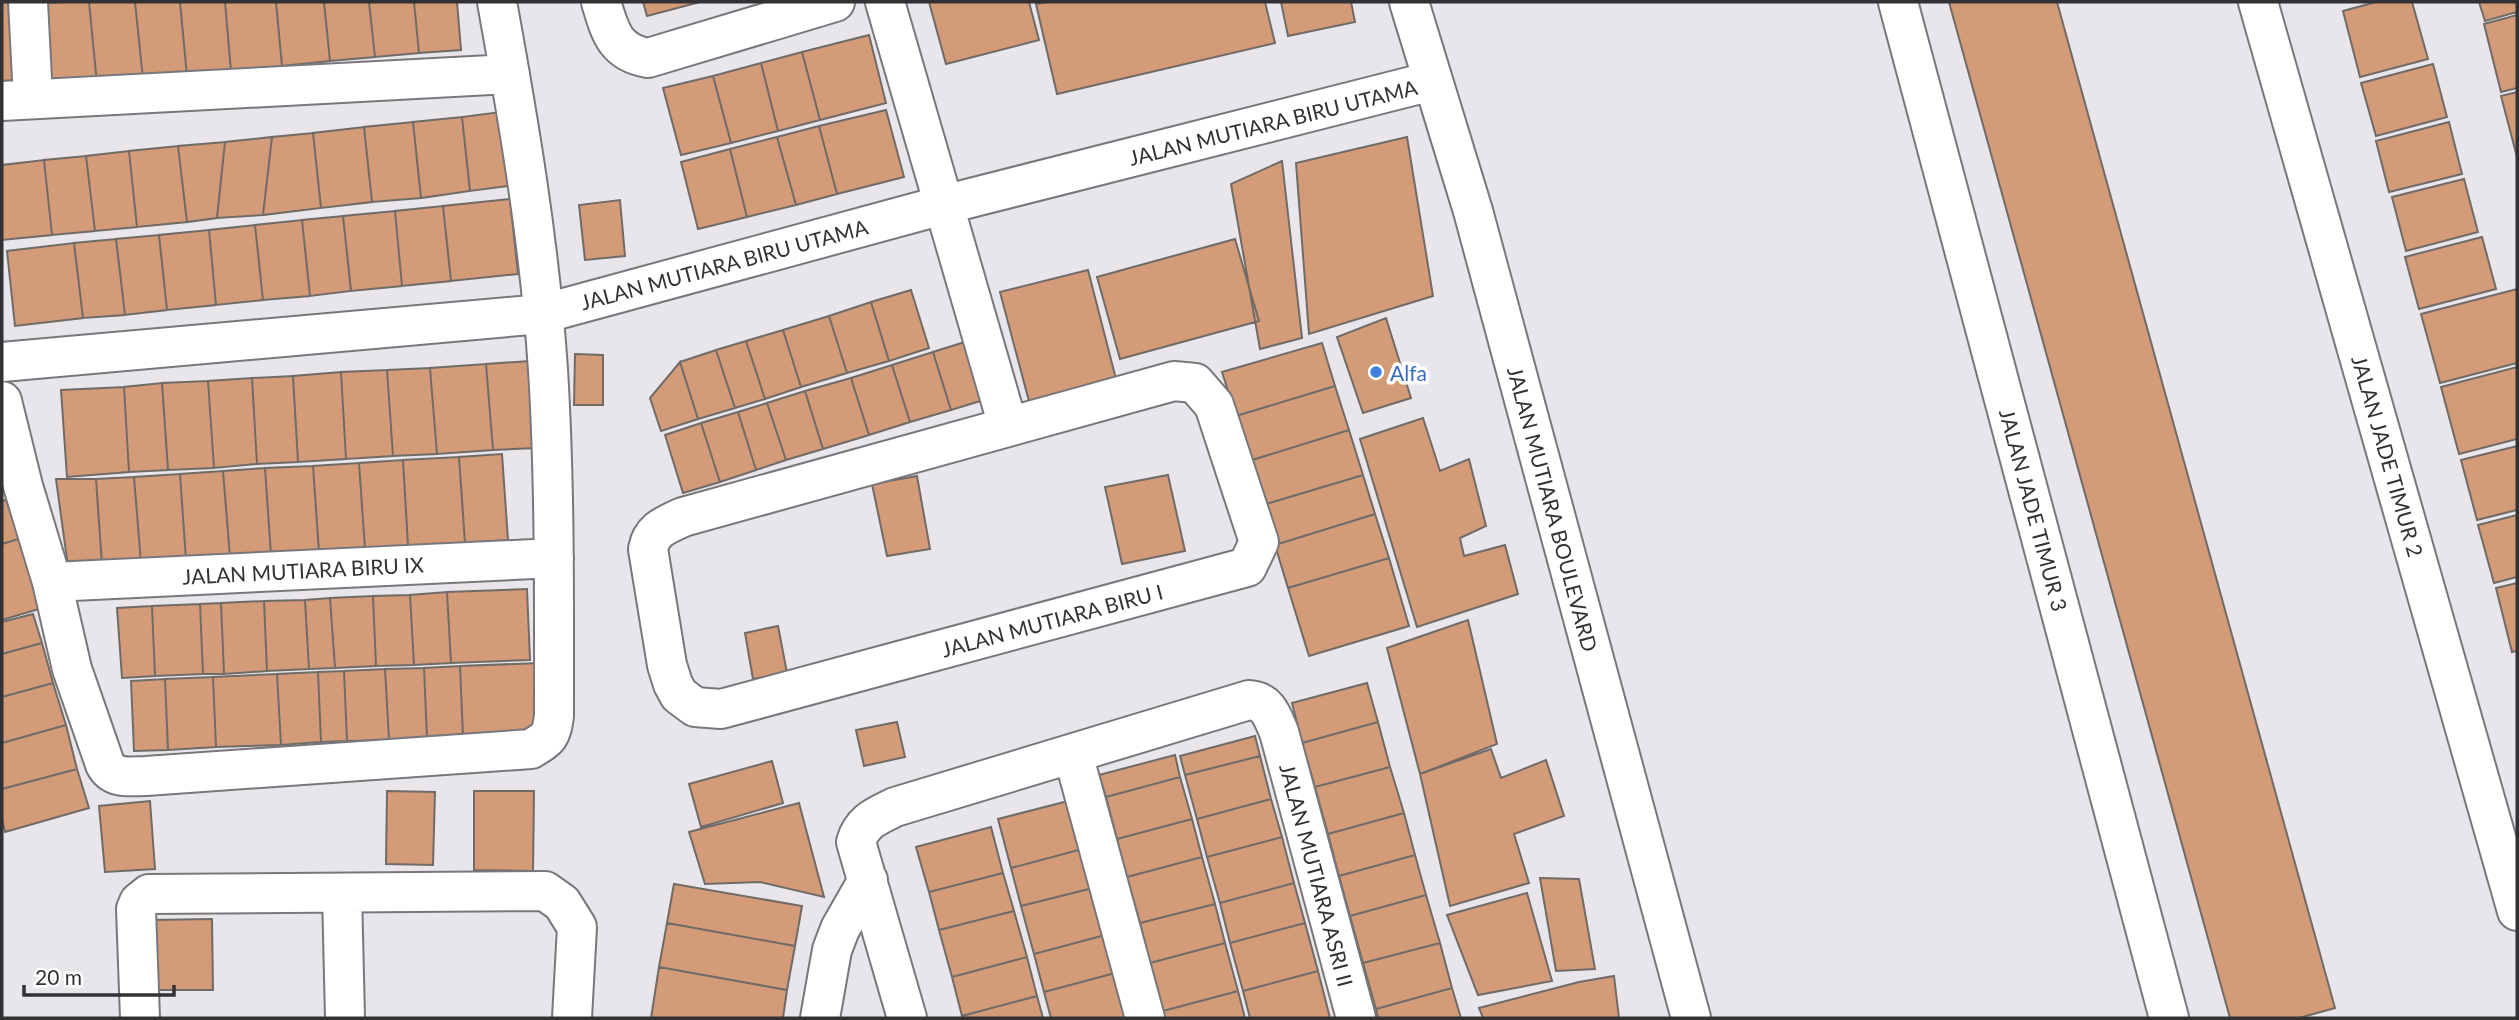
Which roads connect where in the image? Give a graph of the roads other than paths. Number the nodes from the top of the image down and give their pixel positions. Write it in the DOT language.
graph roads {
  1 [pos="28,2"];
  2 [pos="497,2"];
  3 [pos="601,2"];
  4 [pos="835,2"];
  5 [pos="885,2"];
  6 [pos="1409,2"];
  7 [pos="1898,2"];
  8 [pos="2258,2"];
  9 [pos="510,74"];
  10 [pos="1432,81"];
  11 [pos="17,100"];
  12 [pos="943,205"];
  13 [pos="542,314"];
  14 [pos="2,362"];
  15 [pos="2,401"];
  16 [pos="1008,426"];
  17 [pos="554,558"];
  18 [pos="52,582"];
  19 [pos="1073,754"];
  20 [pos="867,880"];
  21 [pos="342,893"];
  22 [pos="2517,911"];
  23 [pos="140,1018"];
  24 [pos="345,1018"];
  25 [pos="572,1018"];
  26 [pos="820,1018"];
  27 [pos="907,1018"];
  28 [pos="1146,1018"];
  29 [pos="1356,1018"];
  30 [pos="1691,1018"];
  31 [pos="2169,1018"];
  1 -- 11 [label="street"];
  2 -- 9 [label="street"];
  3 -- 4 [label="street"];
  5 -- 12 [label="street"];
  6 -- 10 [label="street, JALAN MUTIARA BOULEVARD"];
  7 -- 31 [label="street, JALAN JADE TIMUR 3"];
  8 -- 22 [label="street, JALAN JADE TIMUR 2"];
  9 -- 11 [label="street"];
  9 -- 13 [label="street"];
  10 -- 12 [label="street, JALAN MUTIARA BIRU UTAMA"];
  10 -- 30 [label="street, JALAN MUTIARA BOULEVARD"];
  12 -- 13 [label="street, JALAN MUTIARA BIRU UTAMA"];
  12 -- 16 [label="street"];
  13 -- 14 [label="street, JALAN MUTIARA BIRU UTAMA"];
  13 -- 17 [label="street"];
  15 -- 18 [label="street"];
  16 -- 16 [label="street, JALAN MUTIARA BIRU I"];
  17 -- 18 [label="street, JALAN MUTIARA BIRU IX"];
  17 -- 18 [label="street"];
  19 -- 20 [label="street, JALAN MUTIARA ASRI II"];
  19 -- 28 [label="street"];
  19 -- 29 [label="street, JALAN MUTIARA ASRI II"];
  20 -- 26 [label="street"];
  20 -- 27 [label="street, JALAN MUTIARA ASRI II"];
  21 -- 23 [label="street"];
  21 -- 24 [label="street"];
  21 -- 25 [label="street"];
}
